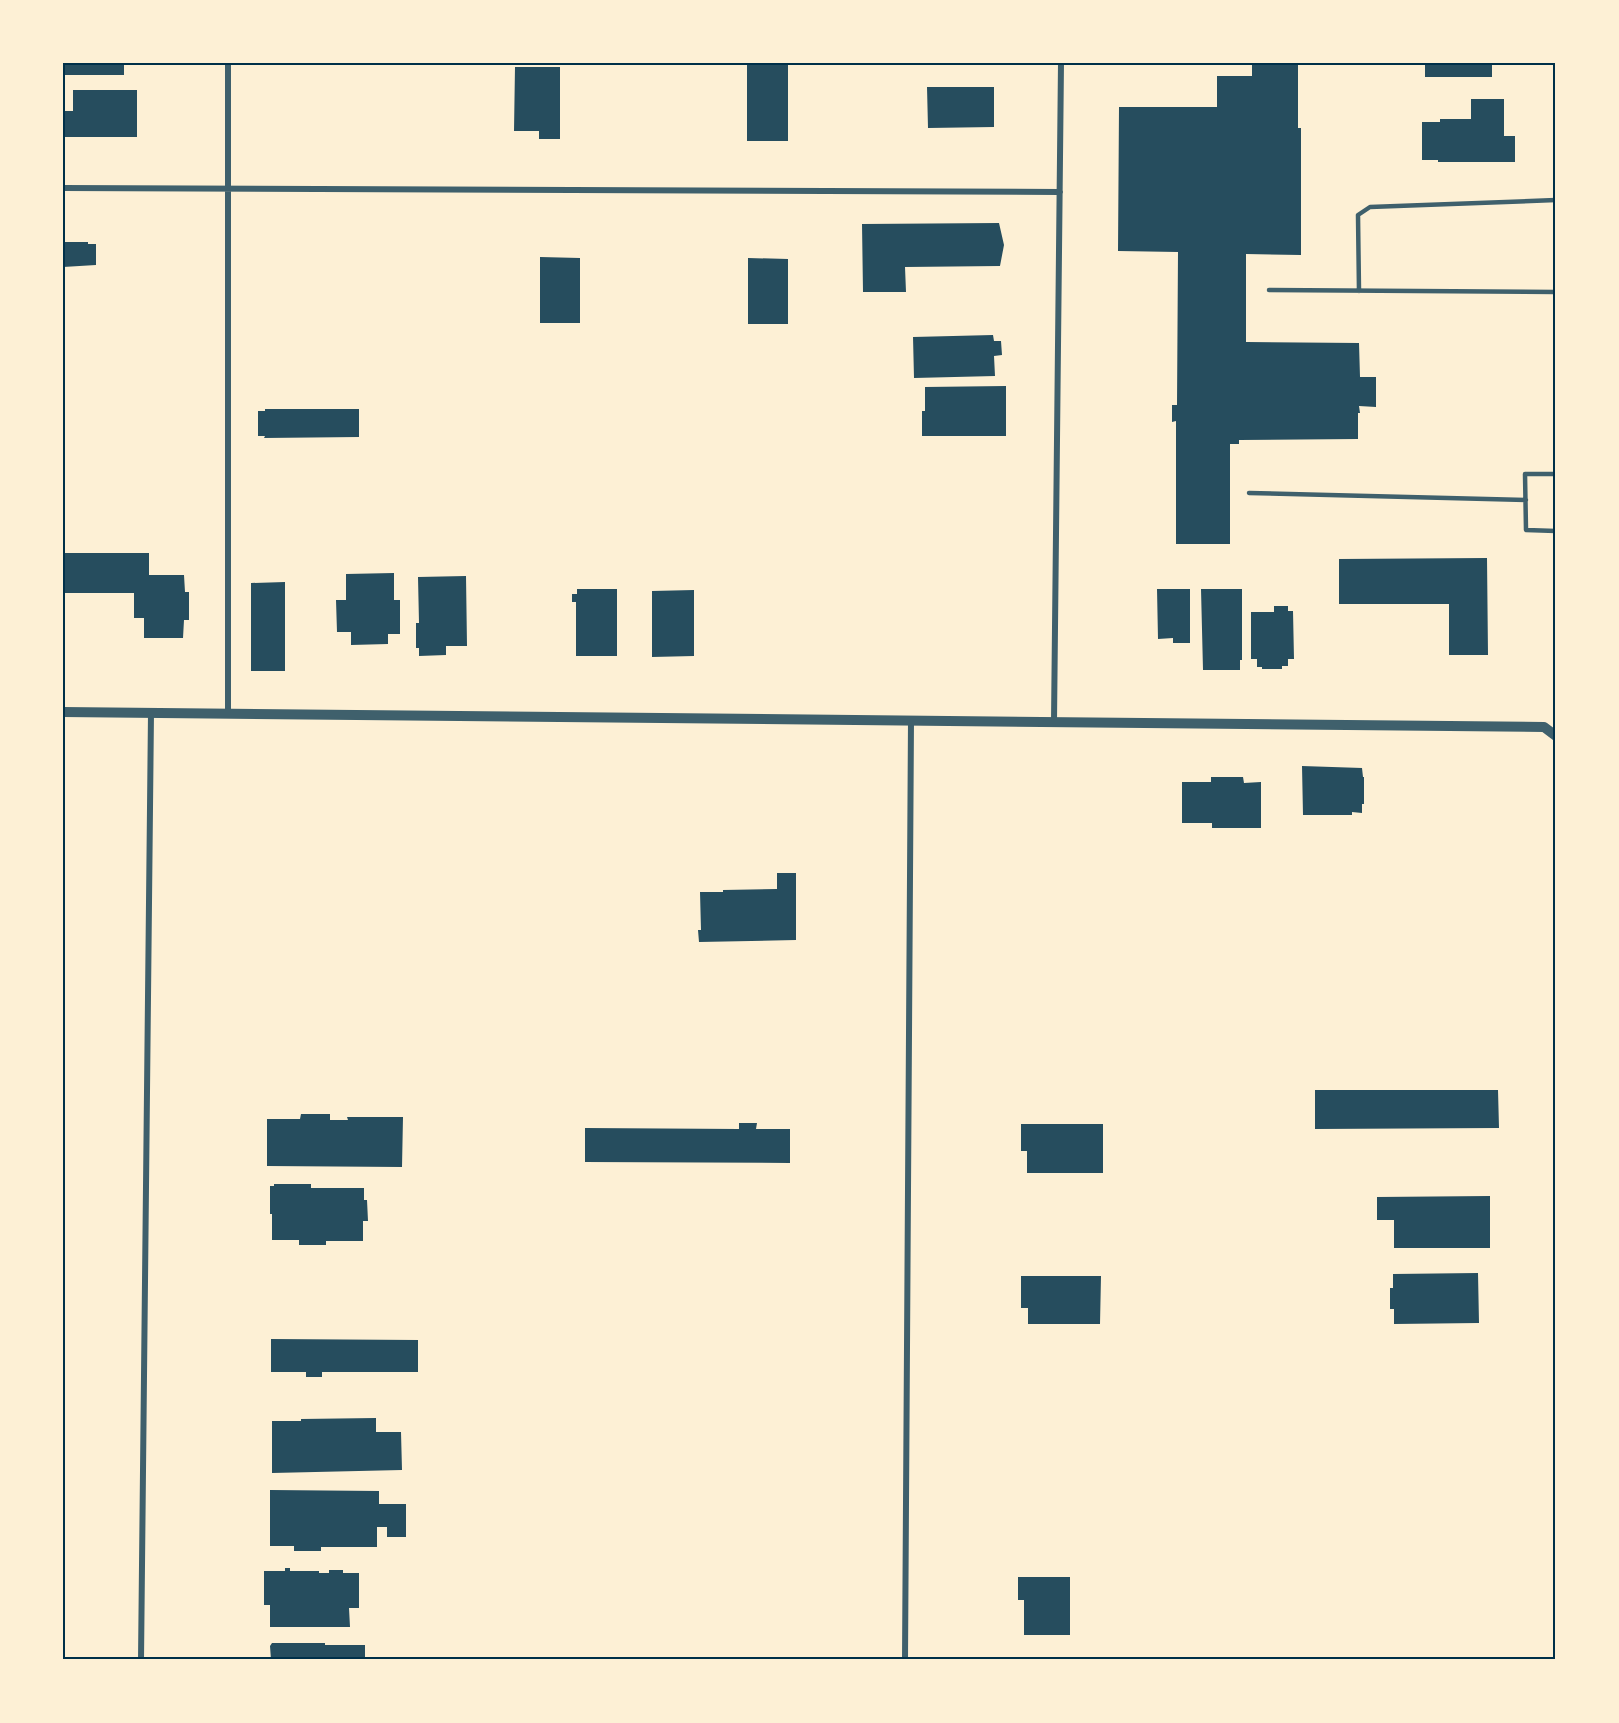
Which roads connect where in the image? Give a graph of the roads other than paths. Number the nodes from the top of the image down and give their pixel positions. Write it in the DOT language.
graph roads {
  1 [pos="228,63"];
  2 [pos="1061,63"];
  3 [pos="63,188"];
  4 [pos="228,189"];
  5 [pos="1060,192"];
  6 [pos="1556,200"];
  7 [pos="1269,290"];
  8 [pos="1359,291"];
  9 [pos="1556,292"];
  10 [pos="1556,474"];
  11 [pos="1249,493"];
  12 [pos="1526,500"];
  13 [pos="1556,531"];
  14 [pos="63,712"];
  15 [pos="151,713"];
  16 [pos="228,713"];
  17 [pos="911,720"];
  18 [pos="1054,722"];
  19 [pos="1556,736"];
  20 [pos="141,1660"];
  21 [pos="905,1660"];
  1 -- 4 [label="street"];
  2 -- 5 [label="street"];
  3 -- 4 [label="street"];
  4 -- 5 [label="street"];
  4 -- 16 [label="street"];
  5 -- 18 [label="street"];
  6 -- 8 [label="lane"];
  7 -- 8 [label="lane"];
  8 -- 9 [label="lane"];
  10 -- 12 [label="lane"];
  11 -- 12 [label="lane"];
  12 -- 13 [label="lane"];
  14 -- 15 [label="street"];
  15 -- 16 [label="street"];
  15 -- 20 [label="street"];
  16 -- 17 [label="street"];
  17 -- 18 [label="street"];
  17 -- 21 [label="street"];
  18 -- 19 [label="street"];
}
